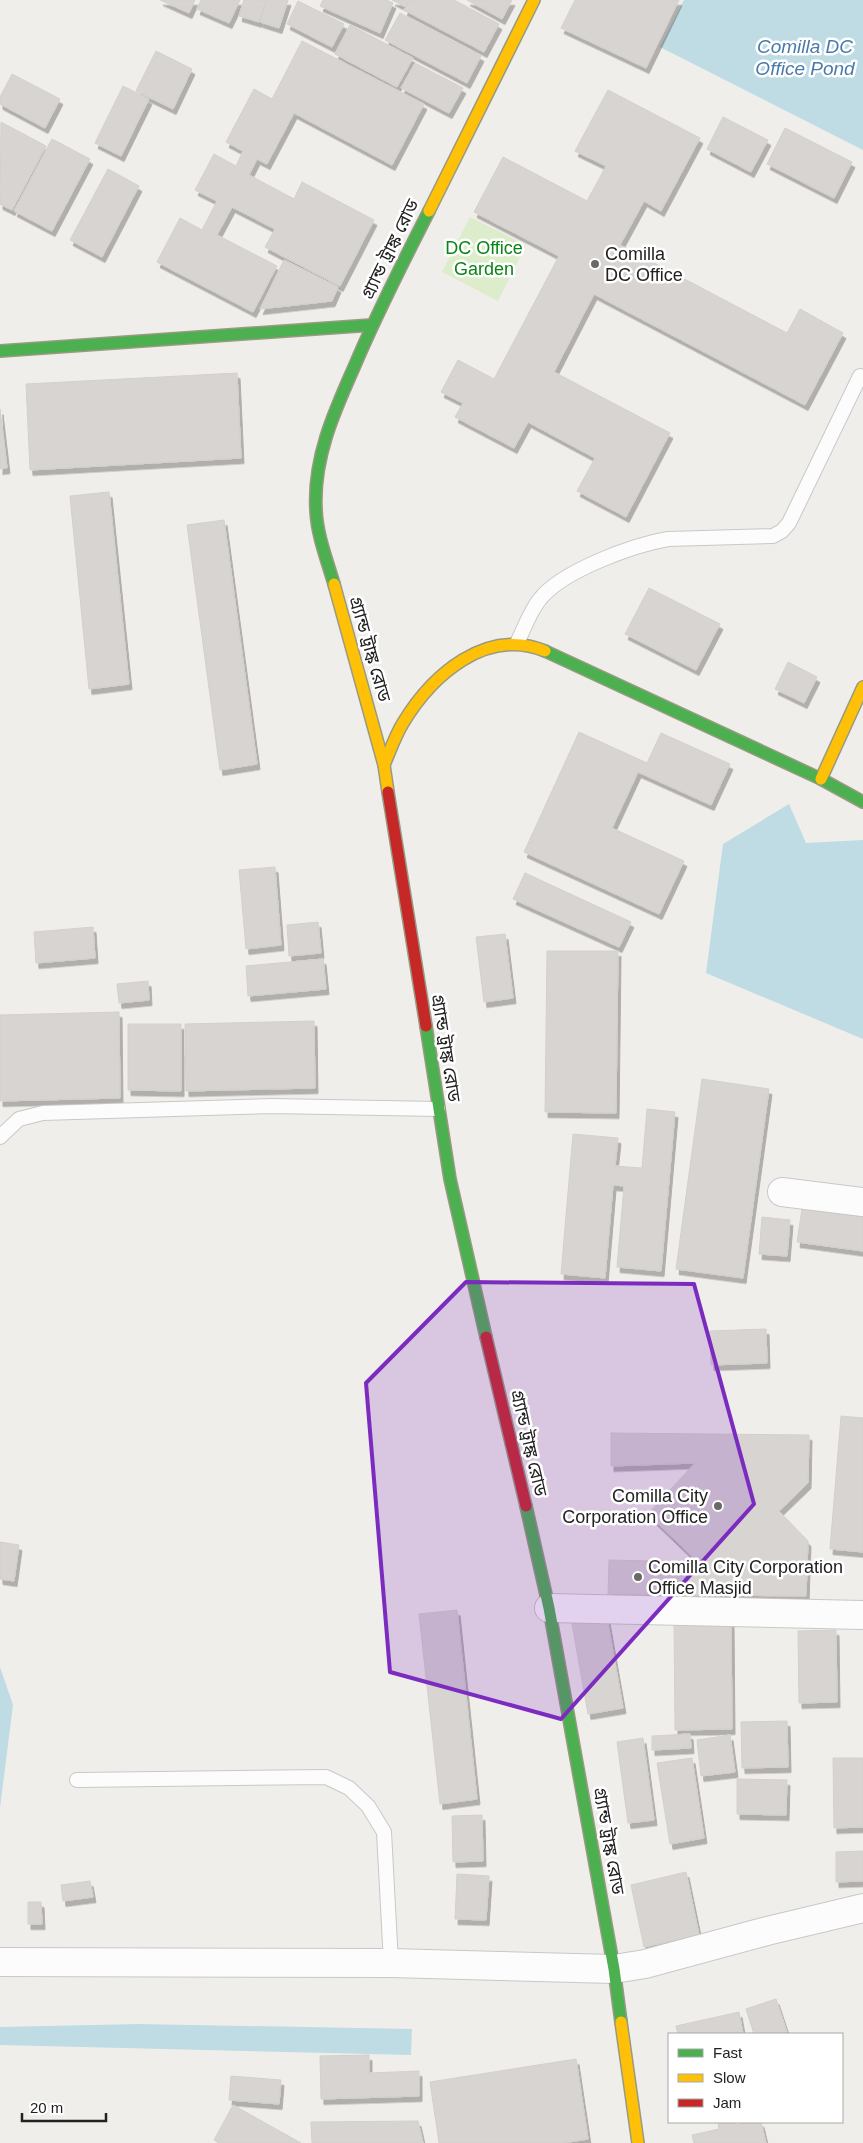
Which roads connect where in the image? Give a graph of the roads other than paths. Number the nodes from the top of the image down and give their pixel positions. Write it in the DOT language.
graph roads {
  1 [pos="534,0"];
  2 [pos="372,325"];
  3 [pos="0,351"];
  4 [pos="860,376"];
  5 [pos="517,644"];
  6 [pos="863,687"];
  7 [pos="384,765"];
  8 [pos="821,779"];
  9 [pos="863,802"];
  10 [pos="438,1109"];
  11 [pos="0,1137"];
  12 [pos="782,1192"];
  13 [pos="863,1202"];
  14 [pos="549,1608"];
  15 [pos="863,1615"];
  16 [pos="77,1780"];
  17 [pos="863,1908"];
  18 [pos="0,1962"];
  19 [pos="391,1963"];
  20 [pos="614,1968"];
  21 [pos="638,2143"];
  1 -- 2 [label="main road, গ্র্যান্ড ট্রাঙ্ক রোড"];
  2 -- 3 [label="main road"];
  2 -- 7 [label="main road, গ্র্যান্ড ট্রাঙ্ক রোড"];
  4 -- 5 [label="lane"];
  5 -- 7 [label="main road"];
  5 -- 8 [label="main road"];
  6 -- 8 [label="main road"];
  7 -- 10 [label="main road, গ্র্যান্ড ট্রাঙ্ক রোড"];
  8 -- 9 [label="main road"];
  10 -- 11 [label="lane"];
  10 -- 14 [label="main road, গ্র্যান্ড ট্রাঙ্ক রোড"];
  12 -- 13 [label="street"];
  14 -- 15 [label="street"];
  14 -- 20 [label="main road, গ্র্যান্ড ট্রাঙ্ক রোড"];
  16 -- 19 [label="lane"];
  17 -- 20 [label="street"];
  18 -- 19 [label="street"];
  19 -- 20 [label="street"];
  20 -- 21 [label="main road, গ্র্যান্ড ট্রাঙ্ক রোড"];
}
